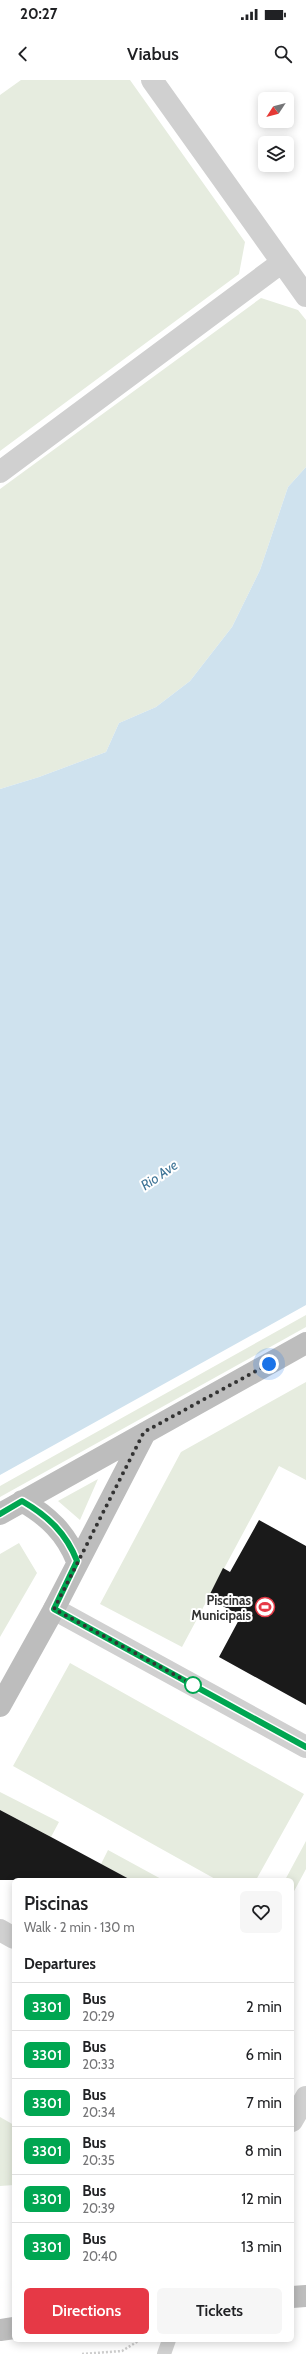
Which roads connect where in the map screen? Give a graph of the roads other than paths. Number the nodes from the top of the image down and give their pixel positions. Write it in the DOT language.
graph roads {
  1 [pos="152,80"];
  2 [pos="281,263"];
  3 [pos="306,296"];
  4 [pos="0,472"];
  5 [pos="306,1343"];
  6 [pos="144,1432"];
  7 [pos="22,1501"];
  8 [pos="0,1514"];
  9 [pos="77,1561"];
  10 [pos="54,1609"];
  11 [pos="0,1706"];
  12 [pos="306,1747"];
  13 [pos="0,1930"];
  14 [pos="12,1937"];
  15 [pos="301,2095"];
  16 [pos="294,2116"];
  17 [pos="306,2296"];
  18 [pos="294,2297"];
  19 [pos="12,2328"];
  20 [pos="0,2330"];
  21 [pos="168,2342"];
  22 [pos="164,2354"];
  1 -- 2 [label="street"];
  2 -- 3 [label="street"];
  2 -- 4 [label="street"];
  5 -- 6 [label="street"];
  6 -- 7 [label="street"];
  6 -- 9 [label="street"];
  7 -- 8 [label="street"];
  7 -- 9 [label="street"];
  9 -- 10 [label="street"];
  10 -- 11 [label="street"];
  10 -- 12 [label="street"];
  13 -- 14 [label="street"];
  15 -- 16 [label="street"];
  17 -- 18 [label="street"];
  19 -- 20 [label="street"];
  21 -- 22 [label="lane"];
}
